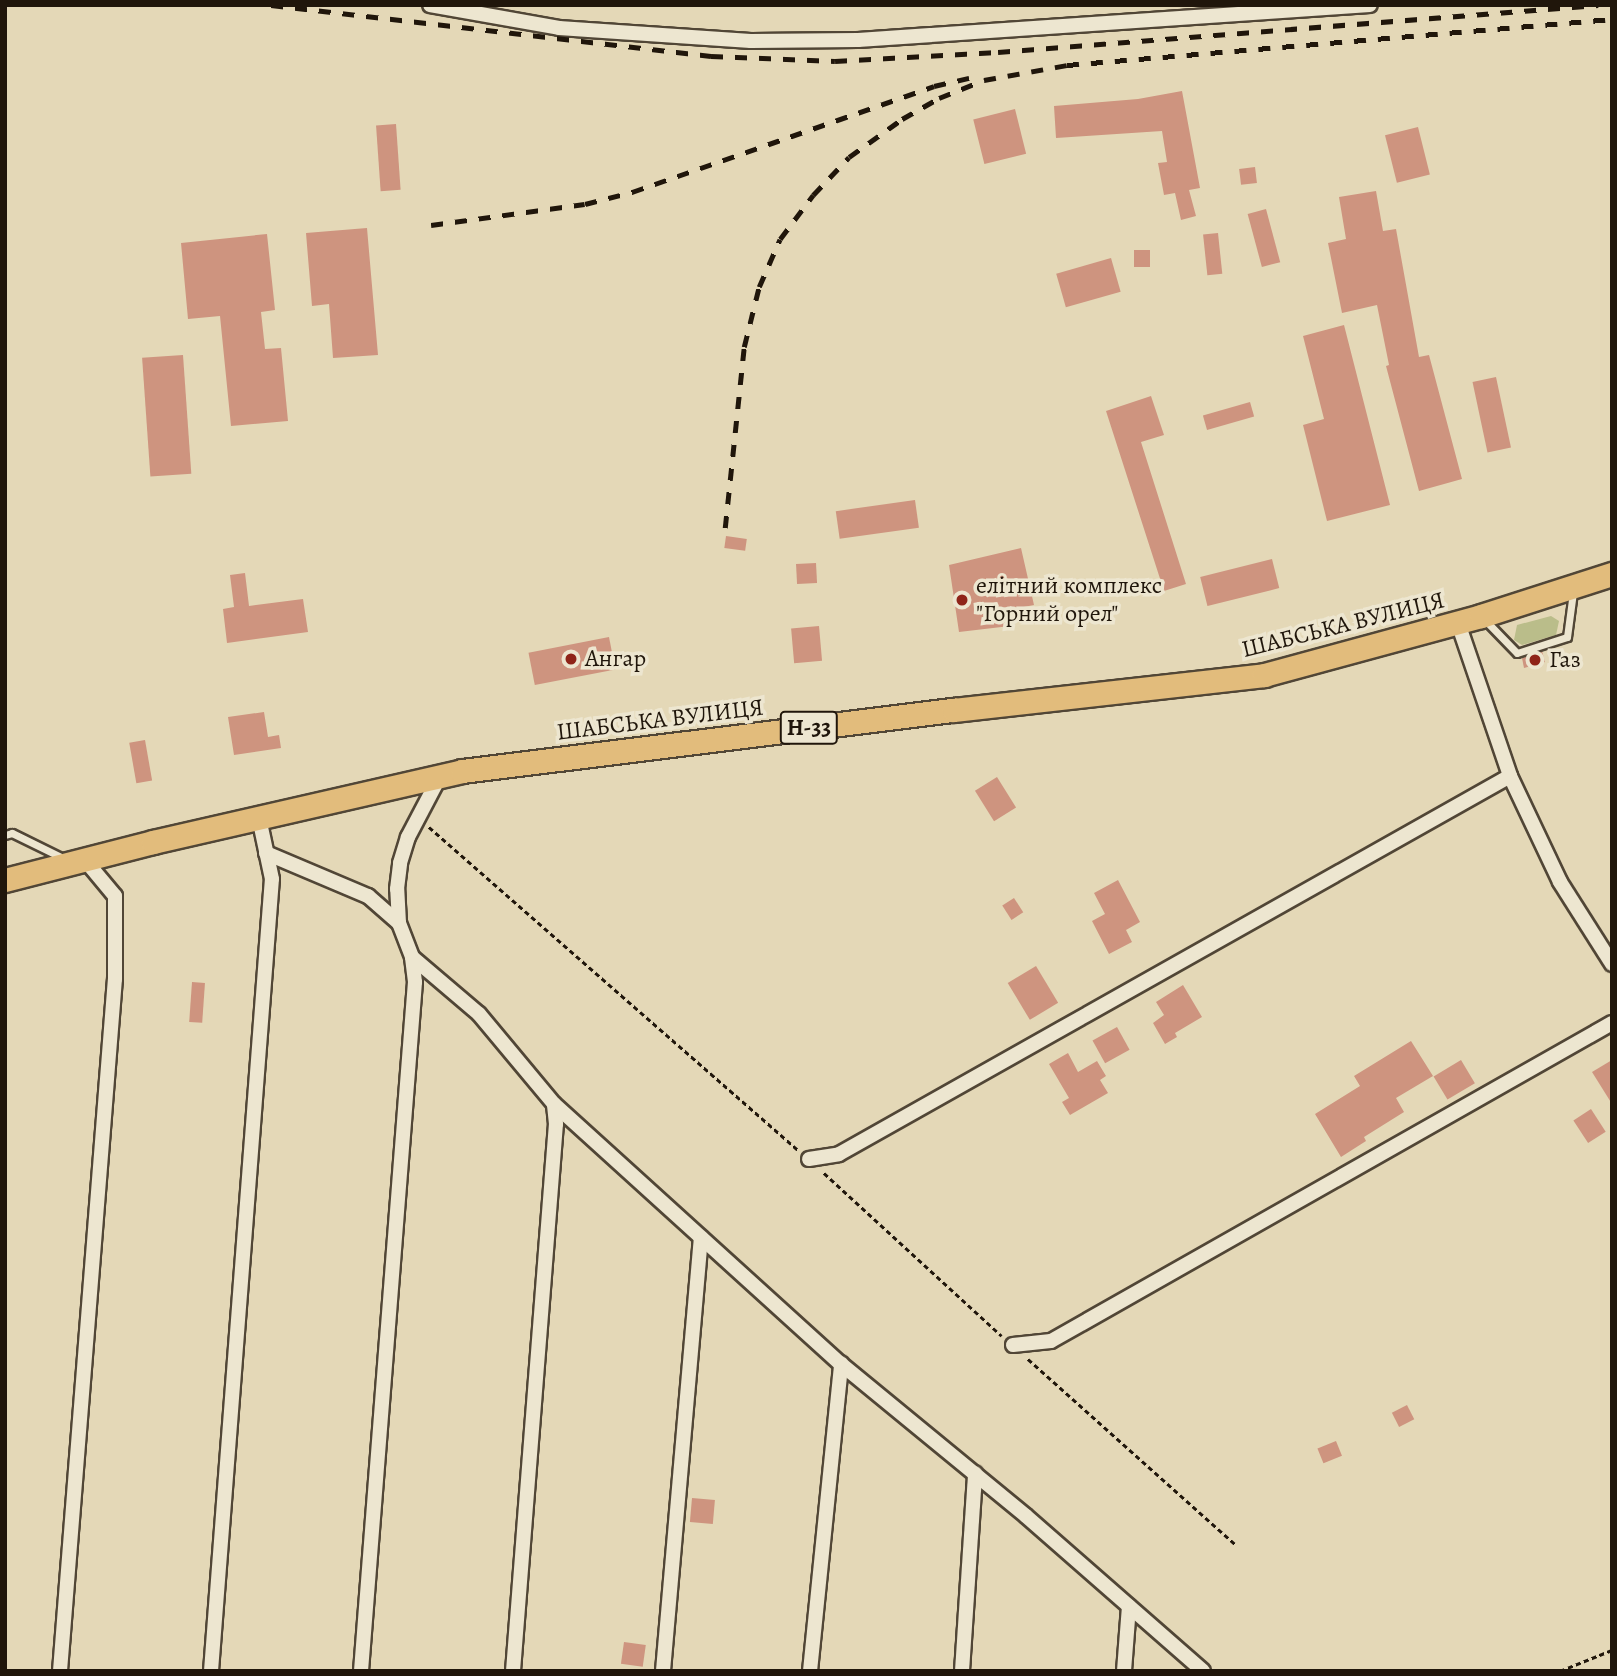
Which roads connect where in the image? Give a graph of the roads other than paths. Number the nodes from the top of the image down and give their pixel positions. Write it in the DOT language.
graph roads {
  1 [pos="430,5"];
  2 [pos="1370,5"];
  3 [pos="1612,574"];
  4 [pos="1574,587"];
  5 [pos="1481,616"];
  6 [pos="1458,623"];
  7 [pos="440,776"];
  8 [pos="1510,776"];
  9 [pos="259,818"];
  10 [pos="5,835"];
  11 [pos="266,853"];
  12 [pos="79,861"];
  13 [pos="5,880"];
  14 [pos="399,923"];
  15 [pos="412,957"];
  16 [pos="1612,964"];
  17 [pos="1612,1023"];
  18 [pos="554,1104"];
  19 [pos="809,1159"];
  20 [pos="701,1238"];
  21 [pos="1013,1345"];
  22 [pos="841,1364"];
  23 [pos="975,1473"];
  24 [pos="1129,1606"];
  25 [pos="60,1671"];
  26 [pos="211,1671"];
  27 [pos="362,1671"];
  28 [pos="513,1671"];
  29 [pos="663,1671"];
  30 [pos="810,1671"];
  31 [pos="962,1671"];
  32 [pos="1124,1671"];
  33 [pos="1203,1671"];
  1 -- 2 [label="street"];
  3 -- 4 [label="main road, ШАБСЬКА ВУЛИЦЯ / Н-33"];
  4 -- 5 [label="main road, ШАБСЬКА ВУЛИЦЯ / Н-33"];
  4 -- 5 [label="lane"];
  5 -- 6 [label="main road, ШАБСЬКА ВУЛИЦЯ / Н-33"];
  6 -- 7 [label="main road, ШАБСЬКА ВУЛИЦЯ / Н-33"];
  6 -- 8 [label="street"];
  7 -- 9 [label="main road, ШАБСЬКА ВУЛИЦЯ / Н-33"];
  7 -- 14 [label="street"];
  8 -- 16 [label="street"];
  8 -- 19 [label="street"];
  9 -- 11 [label="street"];
  9 -- 12 [label="main road, ШАБСЬКА ВУЛИЦЯ / Н-33"];
  10 -- 12 [label="lane"];
  11 -- 14 [label="street"];
  11 -- 26 [label="street"];
  12 -- 13 [label="main road, ШАБСЬКА ВУЛИЦЯ / Н-33"];
  12 -- 25 [label="street"];
  14 -- 15 [label="street"];
  15 -- 18 [label="street"];
  15 -- 27 [label="street"];
  17 -- 21 [label="street"];
  18 -- 20 [label="street"];
  18 -- 28 [label="street"];
  20 -- 22 [label="street"];
  20 -- 29 [label="street"];
  22 -- 23 [label="street"];
  22 -- 30 [label="street"];
  23 -- 24 [label="street"];
  23 -- 31 [label="street"];
  24 -- 32 [label="street"];
  24 -- 33 [label="street"];
}
